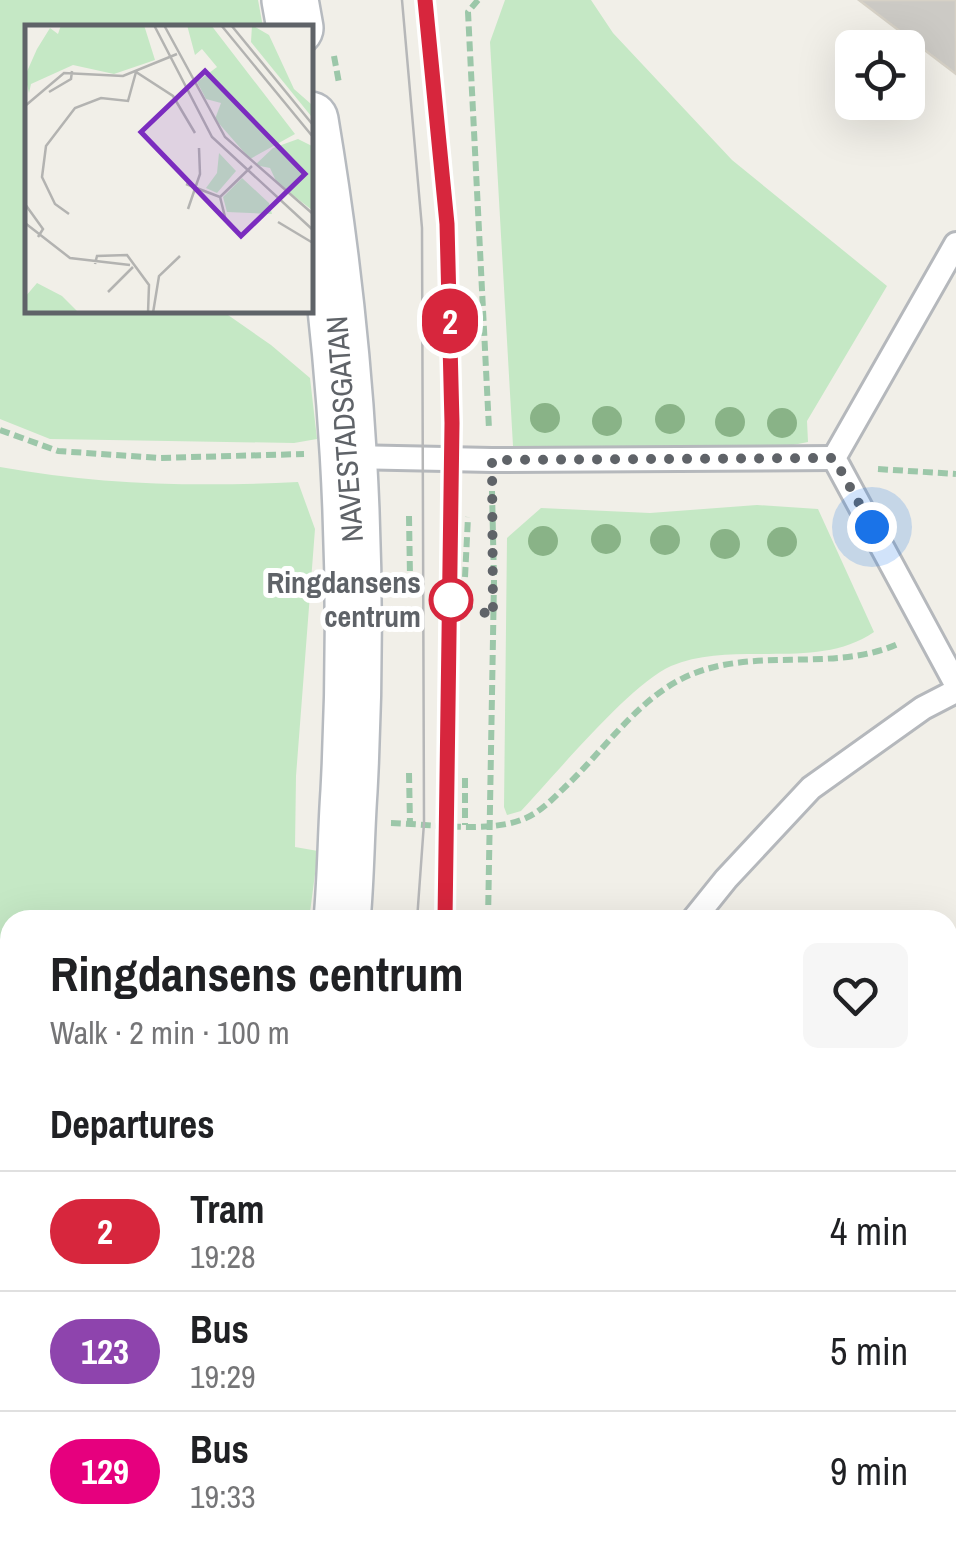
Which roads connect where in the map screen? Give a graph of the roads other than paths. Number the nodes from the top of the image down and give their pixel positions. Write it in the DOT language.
graph roads {
  1 [pos="290,0"];
  2 [pos="294,25"];
  3 [pos="312,132"];
  4 [pos="956,244"];
  5 [pos="350,457"];
  6 [pos="834,458"];
  7 [pos="956,687"];
  8 [pos="343,910"];
  9 [pos="701,910"];
  1 -- 2 [label="street"];
  3 -- 5 [label="street, NAVESTADSGATAN"];
  4 -- 6 [label="lane"];
  5 -- 6 [label="lane"];
  5 -- 8 [label="street, NAVESTADSGATAN"];
  6 -- 7 [label="lane"];
  7 -- 9 [label="lane"];
}
